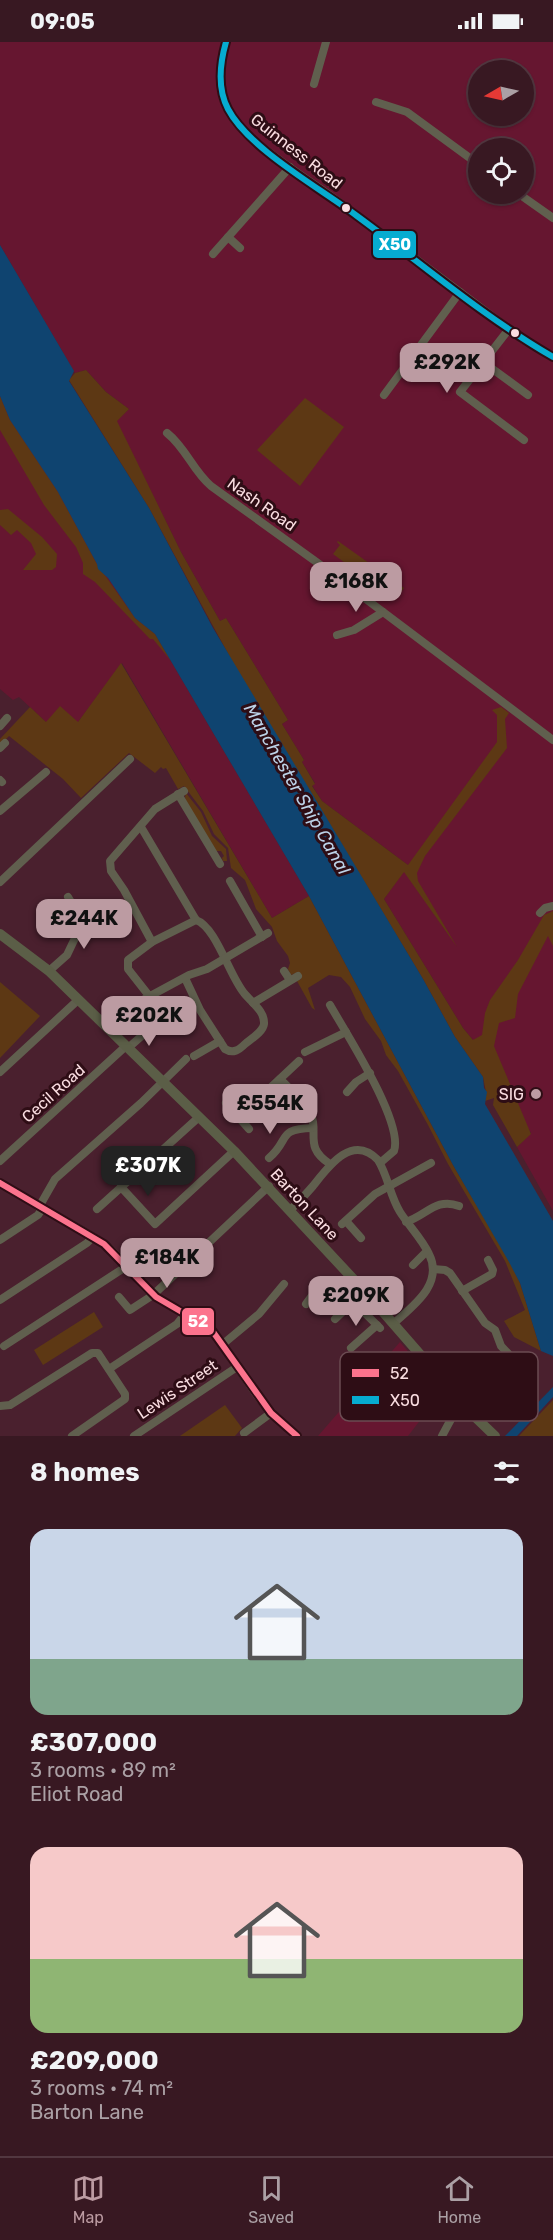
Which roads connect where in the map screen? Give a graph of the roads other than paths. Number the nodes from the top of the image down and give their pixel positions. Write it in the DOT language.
graph roads {
  1 [pos="226,42"];
  2 [pos="326,42"];
  3 [pos="314,84"];
  4 [pos="376,102"];
  5 [pos="468,157"];
  6 [pos="290,167"];
  7 [pos="533,204"];
  8 [pos="553,218"];
  9 [pos="228,237"];
  10 [pos="240,248"];
  11 [pos="213,254"];
  12 [pos="460,292"];
  13 [pos="509,329"];
  14 [pos="553,357"];
  15 [pos="483,362"];
  16 [pos="384,395"];
  17 [pos="528,395"];
  18 [pos="167,433"];
  19 [pos="524,440"];
  20 [pos="383,612"];
  21 [pos="337,635"];
  22 [pos="7,718"];
  23 [pos="0,726"];
  24 [pos="553,740"];
  25 [pos="130,759"];
  26 [pos="46,772"];
  27 [pos="0,811"];
  28 [pos="141,827"];
  29 [pos="219,858"];
  30 [pos="230,881"];
  31 [pos="0,882"];
  32 [pos="244,885"];
  33 [pos="235,890"];
  34 [pos="68,902"];
  35 [pos="553,906"];
  36 [pos="540,913"];
  37 [pos="196,920"];
  38 [pos="0,934"];
  39 [pos="152,942"];
  40 [pos="225,960"];
  41 [pos="49,971"];
  42 [pos="284,971"];
  43 [pos="185,978"];
  44 [pos="150,997"];
  45 [pos="78,1000"];
  46 [pos="254,1003"];
  47 [pos="335,1009"];
  48 [pos="153,1026"];
  49 [pos="110,1030"];
  50 [pos="346,1032"];
  51 [pos="220,1041"];
  52 [pos="127,1047"];
  53 [pos="305,1052"];
  54 [pos="299,1061"];
  55 [pos="0,1072"];
  56 [pos="370,1073"];
  57 [pos="280,1078"];
  58 [pos="162,1082"];
  59 [pos="349,1086"];
  60 [pos="226,1103"];
  61 [pos="237,1115"];
  62 [pos="198,1117"];
  63 [pos="313,1128"];
  64 [pos="249,1129"];
  65 [pos="234,1151"];
  66 [pos="274,1156"];
  67 [pos="0,1161"];
  68 [pos="431,1162"];
  69 [pos="380,1163"];
  70 [pos="330,1164"];
  71 [pos="0,1184"];
  72 [pos="269,1186"];
  73 [pos="389,1186"];
  74 [pos="122,1187"];
  75 [pos="459,1206"];
  76 [pos="40,1208"];
  77 [pos="97,1209"];
  78 [pos="290,1210"];
  79 [pos="406,1222"];
  80 [pos="93,1238"];
  81 [pos="361,1239"];
  82 [pos="0,1240"];
  83 [pos="427,1251"];
  84 [pos="489,1260"];
  85 [pos="127,1266"];
  86 [pos="413,1266"];
  87 [pos="343,1268"];
  88 [pos="433,1269"];
  89 [pos="332,1280"];
  90 [pos="284,1284"];
  91 [pos="462,1291"];
  92 [pos="153,1295"];
  93 [pos="119,1298"];
  94 [pos="0,1300"];
  95 [pos="354,1301"];
  96 [pos="310,1303"];
  97 [pos="185,1314"];
  98 [pos="335,1318"];
  99 [pos="394,1323"];
  100 [pos="223,1344"];
  101 [pos="4,1346"];
  102 [pos="351,1348"];
  103 [pos="418,1352"];
  104 [pos="507,1352"];
  105 [pos="237,1367"];
  106 [pos="109,1369"];
  107 [pos="0,1406"];
  108 [pos="272,1413"];
  109 [pos="450,1421"];
  110 [pos="480,1421"];
  111 [pos="244,1434"];
  112 [pos="72,1436"];
  113 [pos="135,1436"];
  114 [pos="297,1436"];
  115 [pos="442,1436"];
  116 [pos="495,1436"];
  1 -- 6 [label="street, Guinness Road"];
  2 -- 3 [label="street"];
  4 -- 5 [label="street"];
  6 -- 9 [label="street"];
  6 -- 12 [label="street, Guinness Road"];
  7 -- 8 [label="street"];
  9 -- 10 [label="street"];
  9 -- 11 [label="street"];
  12 -- 13 [label="street, Guinness Road"];
  12 -- 16 [label="street"];
  13 -- 14 [label="street, Guinness Road"];
  13 -- 15 [label="street"];
  15 -- 17 [label="street"];
  15 -- 19 [label="street"];
  18 -- 20 [label="street, Nash Road"];
  20 -- 21 [label="street"];
  20 -- 24 [label="street, Nash Road"];
  22 -- 23 [label="street"];
  25 -- 31 [label="street"];
  26 -- 27 [label="street"];
  28 -- 29 [label="street"];
  28 -- 37 [label="street"];
  28 -- 39 [label="street"];
  30 -- 33 [label="street"];
  32 -- 33 [label="street"];
  33 -- 40 [label="street"];
  34 -- 41 [label="street"];
  35 -- 36 [label="street"];
  37 -- 39 [label="street"];
  37 -- 40 [label="street"];
  38 -- 41 [label="main road, Barton Lane"];
  39 -- 44 [label="street"];
  40 -- 43 [label="street"];
  40 -- 46 [label="street"];
  41 -- 45 [label="main road, Barton Lane"];
  42 -- 46 [label="street"];
  43 -- 44 [label="street"];
  43 -- 51 [label="street"];
  44 -- 49 [label="street"];
  45 -- 49 [label="main road, Barton Lane"];
  45 -- 55 [label="street"];
  46 -- 51 [label="street"];
  47 -- 50 [label="street"];
  48 -- 52 [label="street, Cecil Road"];
  49 -- 52 [label="main road, Barton Lane"];
  50 -- 53 [label="street"];
  50 -- 56 [label="street"];
  51 -- 58 [label="street"];
  52 -- 58 [label="main road, Barton Lane"];
  52 -- 67 [label="street, Cecil Road"];
  54 -- 57 [label="street"];
  56 -- 59 [label="street"];
  56 -- 69 [label="street"];
  57 -- 61 [label="street"];
  57 -- 63 [label="street"];
  58 -- 62 [label="main road, Barton Lane"];
  58 -- 76 [label="street"];
  60 -- 61 [label="street"];
  61 -- 64 [label="street"];
  62 -- 65 [label="main road, Barton Lane"];
  62 -- 74 [label="street"];
  63 -- 66 [label="street"];
  63 -- 70 [label="street"];
  65 -- 72 [label="main road, Barton Lane"];
  65 -- 74 [label="street"];
  68 -- 73 [label="street"];
  69 -- 70 [label="street"];
  69 -- 73 [label="street"];
  70 -- 78 [label="street"];
  71 -- 76 [label="street"];
  72 -- 78 [label="main road, Barton Lane"];
  72 -- 92 [label="street"];
  73 -- 79 [label="street"];
  73 -- 81 [label="street"];
  74 -- 77 [label="street"];
  75 -- 79 [label="street"];
  76 -- 80 [label="street"];
  76 -- 82 [label="street"];
  78 -- 87 [label="main road, Barton Lane"];
  79 -- 83 [label="street"];
  80 -- 85 [label="street"];
  80 -- 94 [label="street"];
  83 -- 86 [label="street"];
  83 -- 88 [label="street"];
  84 -- 91 [label="street"];
  85 -- 92 [label="street"];
  85 -- 101 [label="street"];
  87 -- 89 [label="street"];
  87 -- 99 [label="main road, Barton Lane"];
  88 -- 91 [label="street"];
  88 -- 99 [label="street"];
  89 -- 95 [label="street"];
  89 -- 96 [label="street"];
  90 -- 100 [label="street"];
  91 -- 104 [label="street"];
  92 -- 93 [label="street"];
  92 -- 97 [label="street"];
  95 -- 98 [label="street"];
  95 -- 102 [label="street"];
  97 -- 100 [label="street"];
  97 -- 106 [label="street"];
  99 -- 103 [label="main road, Barton Lane"];
  100 -- 105 [label="street"];
  105 -- 108 [label="street"];
  105 -- 113 [label="street, Lewis Street"];
  106 -- 107 [label="street"];
  106 -- 112 [label="street"];
  108 -- 111 [label="street"];
  108 -- 114 [label="street"];
  109 -- 115 [label="street"];
  110 -- 116 [label="main road, Barton Lane"];
}
